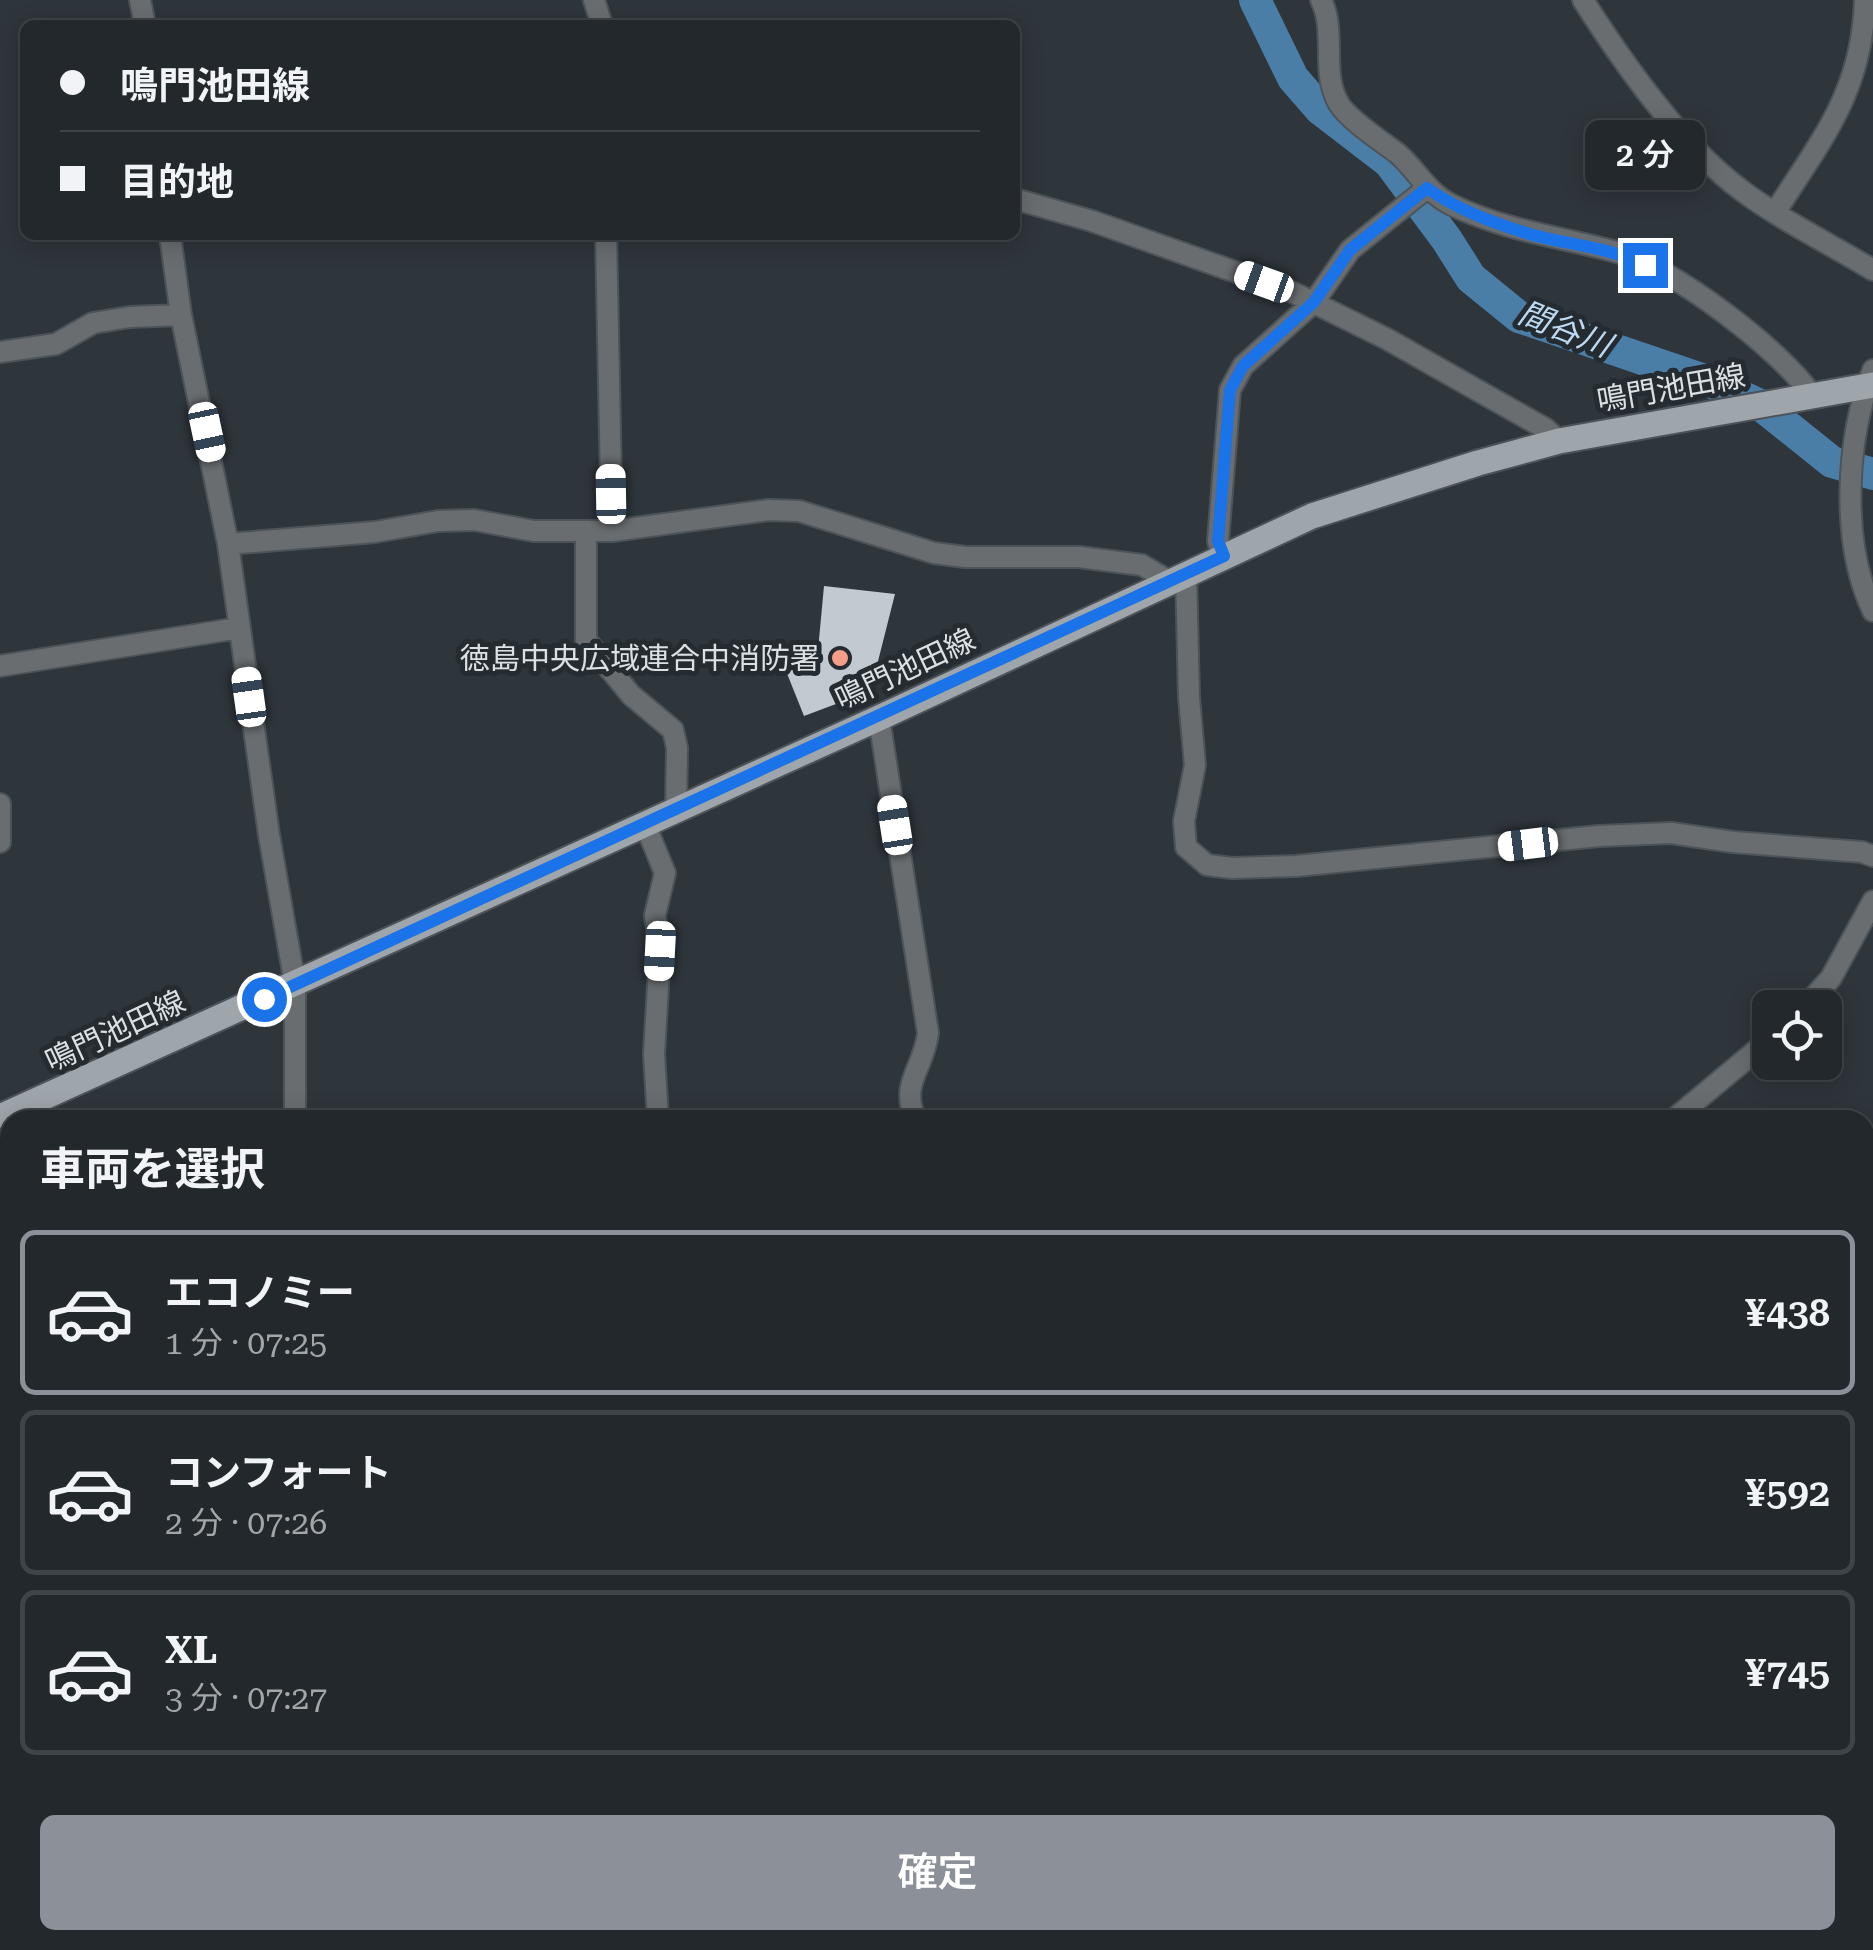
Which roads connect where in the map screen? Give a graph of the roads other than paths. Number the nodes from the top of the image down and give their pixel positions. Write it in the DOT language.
graph roads {
  1 [pos="1321,0"];
  2 [pos="1583,0"];
  3 [pos="1865,0"];
  4 [pos="1419,194"];
  5 [pos="1020,199"];
  6 [pos="1776,211"];
  7 [pos="171,240"];
  8 [pos="606,240"];
  9 [pos="1873,270"];
  10 [pos="1314,302"];
  11 [pos="182,315"];
  12 [pos="0,352"];
  13 [pos="1871,380"];
  14 [pos="1814,397"];
  15 [pos="1559,442"];
  16 [pos="612,531"];
  17 [pos="586,532"];
  18 [pos="228,544"];
  19 [pos="1224,556"];
  20 [pos="1177,578"];
  21 [pos="1873,611"];
  22 [pos="239,628"];
  23 [pos="0,666"];
  24 [pos="879,718"];
  25 [pos="0,804"];
  26 [pos="676,810"];
  27 [pos="645,824"];
  28 [pos="0,842"];
  29 [pos="1873,856"];
  30 [pos="1870,915"];
  31 [pos="295,984"];
  32 [pos="1820,990"];
  33 [pos="1752,1054"];
  34 [pos="16,1110"];
  35 [pos="295,1110"];
  36 [pos="657,1110"];
  37 [pos="911,1110"];
  38 [pos="1686,1110"];
  1 -- 4 [label="street"];
  2 -- 6 [label="street"];
  3 -- 6 [label="street"];
  4 -- 10 [label="street"];
  4 -- 14 [label="street"];
  5 -- 10 [label="street"];
  6 -- 9 [label="street"];
  7 -- 11 [label="street"];
  8 -- 16 [label="street"];
  10 -- 15 [label="street"];
  10 -- 19 [label="street"];
  11 -- 12 [label="street"];
  11 -- 18 [label="street"];
  13 -- 14 [label="main road, 鳴門池田線"];
  13 -- 21 [label="street"];
  14 -- 15 [label="main road, 鳴門池田線"];
  15 -- 19 [label="main road, 鳴門池田線"];
  16 -- 17 [label="street"];
  16 -- 20 [label="street"];
  17 -- 18 [label="street"];
  17 -- 26 [label="street"];
  18 -- 22 [label="street"];
  19 -- 20 [label="main road, 鳴門池田線"];
  20 -- 24 [label="main road, 鳴門池田線"];
  20 -- 29 [label="street"];
  22 -- 23 [label="street"];
  22 -- 31 [label="street"];
  24 -- 26 [label="main road, 鳴門池田線"];
  24 -- 37 [label="street"];
  25 -- 28 [label="street"];
  26 -- 27 [label="main road, 鳴門池田線"];
  27 -- 31 [label="main road, 鳴門池田線"];
  27 -- 36 [label="street"];
  30 -- 32 [label="street"];
  31 -- 34 [label="main road, 鳴門池田線"];
  31 -- 35 [label="street"];
  33 -- 38 [label="street"];
}
